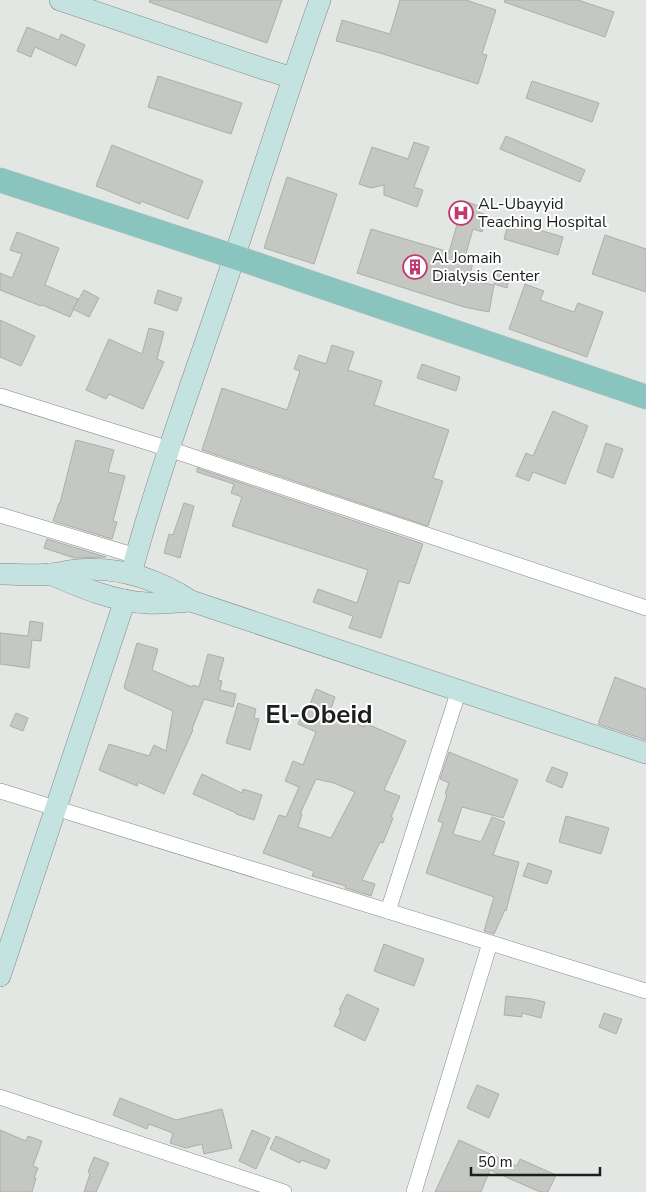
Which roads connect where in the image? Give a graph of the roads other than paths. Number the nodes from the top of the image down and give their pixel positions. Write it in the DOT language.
graph roads {
  1 [pos="60,0"];
  2 [pos="320,0"];
  3 [pos="293,78"];
  4 [pos="0,180"];
  5 [pos="234,256"];
  6 [pos="0,396"];
  7 [pos="646,397"];
  8 [pos="169,449"];
  9 [pos="0,516"];
  10 [pos="133,565"];
  11 [pos="0,574"];
  12 [pos="50,574"];
  13 [pos="125,600"];
  14 [pos="191,602"];
  15 [pos="646,608"];
  16 [pos="459,690"];
  17 [pos="646,753"];
  18 [pos="0,791"];
  19 [pos="55,809"];
  20 [pos="388,912"];
  21 [pos="490,943"];
  22 [pos="0,976"];
  23 [pos="646,991"];
  24 [pos="0,1097"];
  25 [pos="284,1192"];
  26 [pos="414,1192"];
  1 -- 3 [label="street"];
  2 -- 3 [label="street"];
  3 -- 5 [label="street"];
  4 -- 5 [label="main road"];
  5 -- 7 [label="main road"];
  5 -- 8 [label="street"];
  6 -- 8 [label="street"];
  8 -- 10 [label="street"];
  8 -- 15 [label="street"];
  9 -- 10 [label="street"];
  10 -- 12 [label="street"];
  10 -- 14 [label="street"];
  11 -- 12 [label="street"];
  12 -- 13 [label="street"];
  13 -- 14 [label="street"];
  13 -- 19 [label="street"];
  14 -- 16 [label="street"];
  16 -- 17 [label="street"];
  16 -- 20 [label="street"];
  18 -- 19 [label="street"];
  19 -- 20 [label="street"];
  19 -- 22 [label="street"];
  20 -- 21 [label="street"];
  21 -- 23 [label="street"];
  21 -- 26 [label="street"];
  24 -- 25 [label="street"];
}
